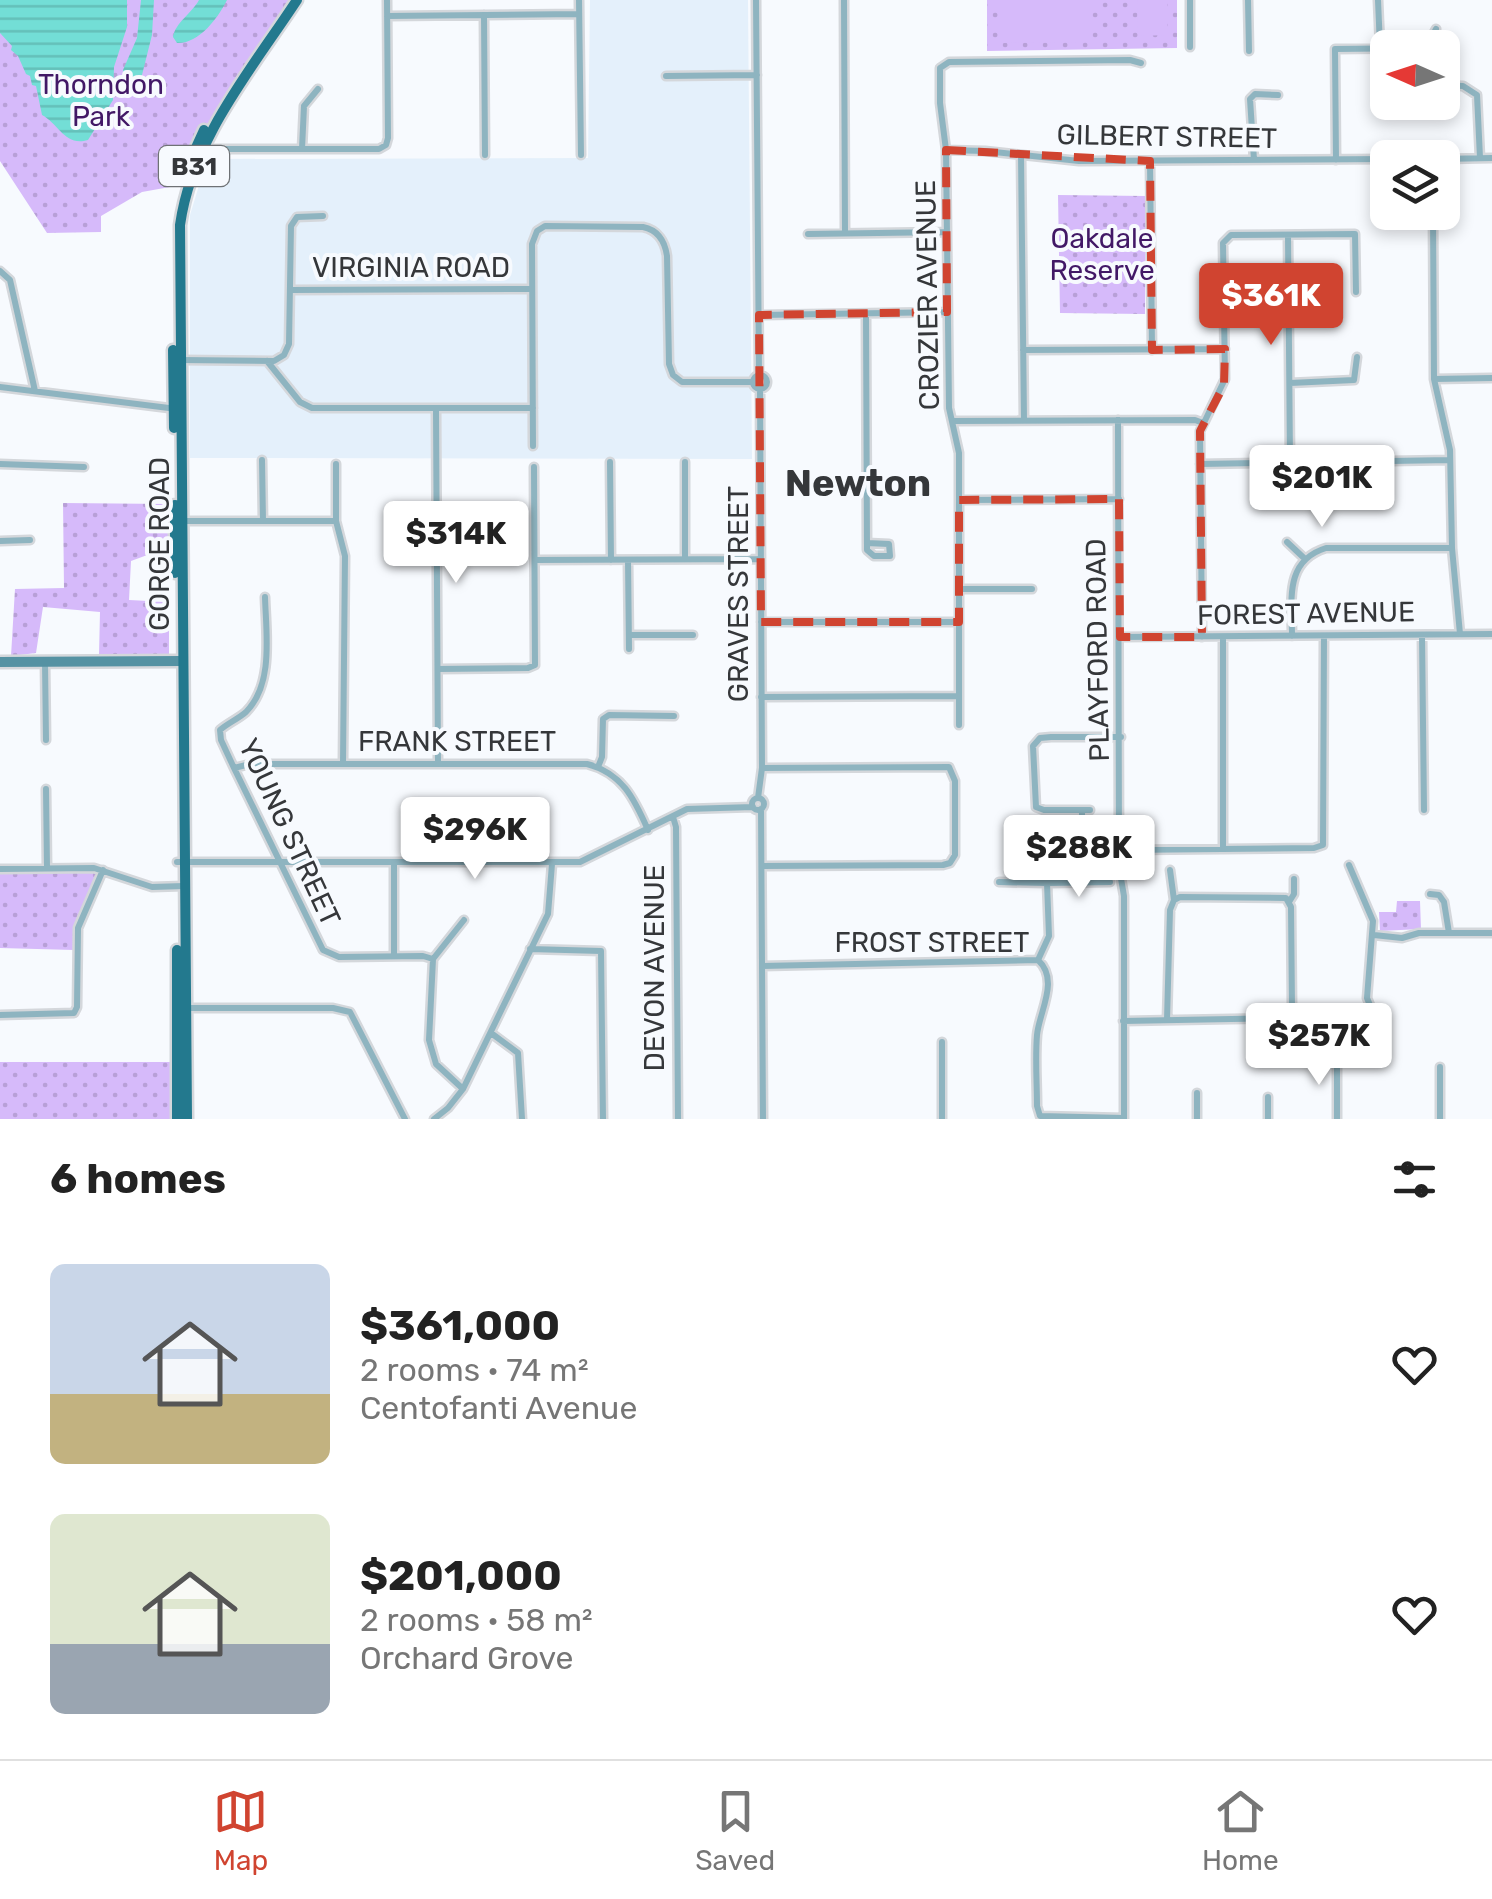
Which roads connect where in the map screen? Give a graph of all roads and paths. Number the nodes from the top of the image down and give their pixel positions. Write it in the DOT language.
graph roads {
  1 [pos="294,0"];
  2 [pos="387,0"];
  3 [pos="580,0"];
  4 [pos="756,0"];
  5 [pos="844,0"];
  6 [pos="1190,0"];
  7 [pos="1248,0"];
  8 [pos="1378,0"];
  9 [pos="579,14"];
  10 [pos="387,16"];
  11 [pos="484,16"];
  12 [pos="1379,30"];
  13 [pos="1190,47"];
  14 [pos="1370,47"];
  15 [pos="1249,51"];
  16 [pos="1142,64"];
  17 [pos="666,76"];
  18 [pos="756,76"];
  19 [pos="1460,86"];
  20 [pos="318,88"];
  21 [pos="1278,95"];
  22 [pos="202,149"];
  23 [pos="302,149"];
  24 [pos="946,150"];
  25 [pos="485,155"];
  26 [pos="581,155"];
  27 [pos="1020,155"];
  28 [pos="1480,158"];
  29 [pos="1492,158"];
  30 [pos="1370,159"];
  31 [pos="1460,159"];
  32 [pos="1254,160"];
  33 [pos="1336,160"];
  34 [pos="1150,162"];
  35 [pos="322,216"];
  36 [pos="1433,230"];
  37 [pos="946,232"];
  38 [pos="846,233"];
  39 [pos="808,234"];
  40 [pos="1288,236"];
  41 [pos="0,271"];
  42 [pos="532,289"];
  43 [pos="290,290"];
  44 [pos="1356,292"];
  45 [pos="946,312"];
  46 [pos="866,314"];
  47 [pos="759,315"];
  48 [pos="1225,349"];
  49 [pos="1023,350"];
  50 [pos="1152,350"];
  51 [pos="1357,357"];
  52 [pos="177,360"];
  53 [pos="267,361"];
  54 [pos="759,375"];
  55 [pos="1492,378"];
  56 [pos="1434,379"];
  57 [pos="752,382"];
  58 [pos="1290,382"];
  59 [pos="0,386"];
  60 [pos="760,389"];
  61 [pos="34,391"];
  62 [pos="533,408"];
  63 [pos="177,409"];
  64 [pos="436,409"];
  65 [pos="1024,420"];
  66 [pos="1118,420"];
  67 [pos="952,421"];
  68 [pos="1203,423"];
  69 [pos="533,446"];
  70 [pos="262,460"];
  71 [pos="1450,460"];
  72 [pos="1290,461"];
  73 [pos="610,462"];
  74 [pos="685,462"];
  75 [pos="0,464"];
  76 [pos="336,464"];
  77 [pos="1200,464"];
  78 [pos="534,466"];
  79 [pos="84,467"];
  80 [pos="959,500"];
  81 [pos="1118,500"];
  82 [pos="263,520"];
  83 [pos="178,521"];
  84 [pos="336,521"];
  85 [pos="0,540"];
  86 [pos="30,540"];
  87 [pos="1287,542"];
  88 [pos="868,543"];
  89 [pos="1452,548"];
  90 [pos="1304,558"];
  91 [pos="685,559"];
  92 [pos="760,559"];
  93 [pos="536,560"];
  94 [pos="611,560"];
  95 [pos="628,560"];
  96 [pos="959,589"];
  97 [pos="1032,590"];
  98 [pos="265,597"];
  99 [pos="761,622"];
  100 [pos="960,622"];
  101 [pos="1422,634"];
  102 [pos="1460,634"];
  103 [pos="1492,634"];
  104 [pos="629,635"];
  105 [pos="693,635"];
  106 [pos="1202,636"];
  107 [pos="1223,636"];
  108 [pos="1292,636"];
  109 [pos="1324,636"];
  110 [pos="1120,637"];
  111 [pos="629,649"];
  112 [pos="0,662"];
  113 [pos="45,662"];
  114 [pos="179,662"];
  115 [pos="438,669"];
  116 [pos="959,696"];
  117 [pos="761,697"];
  118 [pos="674,716"];
  119 [pos="960,726"];
  120 [pos="1121,738"];
  121 [pos="46,740"];
  122 [pos="342,764"];
  123 [pos="438,764"];
  124 [pos="598,767"];
  125 [pos="234,768"];
  126 [pos="762,768"];
  127 [pos="46,789"];
  128 [pos="757,808"];
  129 [pos="1424,810"];
  130 [pos="673,817"];
  131 [pos="648,830"];
  132 [pos="1082,842"];
  133 [pos="1223,849"];
  134 [pos="1122,850"];
  135 [pos="180,862"];
  136 [pos="281,862"];
  137 [pos="394,864"];
  138 [pos="552,864"];
  139 [pos="1349,865"];
  140 [pos="762,866"];
  141 [pos="47,868"];
  142 [pos="0,869"];
  143 [pos="103,870"];
  144 [pos="1170,870"];
  145 [pos="1294,879"];
  146 [pos="998,882"];
  147 [pos="1047,882"];
  148 [pos="1110,882"];
  149 [pos="181,886"];
  150 [pos="1430,894"];
  151 [pos="1174,900"];
  152 [pos="1289,902"];
  153 [pos="464,920"];
  154 [pos="1492,933"];
  155 [pos="1374,934"];
  156 [pos="1448,934"];
  157 [pos="530,949"];
  158 [pos="394,956"];
  159 [pos="433,958"];
  160 [pos="1038,960"];
  161 [pos="762,966"];
  162 [pos="181,1008"];
  163 [pos="0,1015"];
  164 [pos="1374,1015"];
  165 [pos="1168,1020"];
  166 [pos="1123,1021"];
  167 [pos="490,1032"];
  168 [pos="942,1042"];
  169 [pos="1336,1056"];
  170 [pos="1440,1067"];
  171 [pos="463,1088"];
  172 [pos="1196,1093"];
  173 [pos="1268,1097"];
  174 [pos="178,1119"];
  175 [pos="186,1119"];
  176 [pos="404,1119"];
  177 [pos="434,1119"];
  178 [pos="522,1119"];
  179 [pos="603,1119"];
  180 [pos="678,1119"];
  181 [pos="763,1119"];
  182 [pos="942,1119"];
  183 [pos="1124,1119"];
  184 [pos="1197,1119"];
  185 [pos="1268,1119"];
  186 [pos="1337,1119"];
  187 [pos="1440,1119"];
  1 -- 22 [label="main road, GORGE ROAD / B31"];
  1 -- 52 [label="main road, GORGE ROAD / B31"];
  2 -- 10 [label="street"];
  3 -- 9 [label="street"];
  4 -- 18 [label="street"];
  5 -- 38 [label="street"];
  6 -- 13 [label="street"];
  7 -- 15 [label="street"];
  8 -- 12 [label="street"];
  9 -- 11 [label="street"];
  9 -- 26 [label="street"];
  10 -- 11 [label="street"];
  10 -- 23 [label="street"];
  11 -- 25 [label="street"];
  14 -- 33 [label="street"];
  16 -- 24 [label="street, CROZIER AVENUE"];
  17 -- 18 [label="street"];
  18 -- 47 [label="street"];
  19 -- 28 [label="street"];
  20 -- 23 [label="street"];
  21 -- 32 [label="street"];
  22 -- 23 [label="street"];
  22 -- 52 [label="main road, GORGE ROAD / B31"];
  24 -- 27 [label="street, GILBERT STREET"];
  24 -- 37 [label="street, CROZIER AVENUE"];
  27 -- 34 [label="street, GILBERT STREET"];
  27 -- 49 [label="street"];
  28 -- 29 [label="street"];
  28 -- 31 [label="street"];
  30 -- 33 [label="street, GILBERT STREET"];
  32 -- 33 [label="street, GILBERT STREET"];
  32 -- 34 [label="street, GILBERT STREET"];
  34 -- 50 [label="street"];
  35 -- 43 [label="street"];
  36 -- 56 [label="street"];
  37 -- 38 [label="street"];
  37 -- 45 [label="street, CROZIER AVENUE"];
  38 -- 39 [label="street"];
  40 -- 44 [label="street"];
  40 -- 48 [label="street"];
  40 -- 58 [label="street"];
  41 -- 61 [label="street"];
  42 -- 43 [label="street, VIRGINIA ROAD"];
  42 -- 57 [label="street"];
  42 -- 62 [label="street"];
  43 -- 53 [label="street"];
  45 -- 46 [label="street"];
  45 -- 67 [label="street, CROZIER AVENUE"];
  46 -- 47 [label="street"];
  46 -- 88 [label="street"];
  47 -- 54 [label="street"];
  48 -- 50 [label="street"];
  48 -- 68 [label="street"];
  49 -- 50 [label="street"];
  49 -- 65 [label="street"];
  51 -- 58 [label="street"];
  52 -- 53 [label="street"];
  52 -- 63 [label="main road, GORGE ROAD / B31"];
  53 -- 64 [label="street"];
  54 -- 57 [label="street"];
  54 -- 60 [label="street, GRAVES STREET"];
  55 -- 56 [label="street"];
  56 -- 71 [label="street"];
  57 -- 60 [label="street"];
  58 -- 72 [label="street"];
  59 -- 61 [label="street"];
  60 -- 92 [label="street, GRAVES STREET"];
  61 -- 63 [label="street"];
  62 -- 64 [label="street"];
  62 -- 69 [label="street"];
  63 -- 83 [label="main road, GORGE ROAD / B31"];
  64 -- 115 [label="street"];
  65 -- 66 [label="street"];
  65 -- 67 [label="street"];
  66 -- 68 [label="street"];
  66 -- 81 [label="street, PLAYFORD ROAD"];
  67 -- 80 [label="street, CROZIER AVENUE"];
  68 -- 77 [label="street"];
  70 -- 82 [label="street"];
  71 -- 72 [label="street"];
  71 -- 89 [label="street"];
  72 -- 77 [label="street"];
  73 -- 94 [label="street"];
  74 -- 91 [label="street"];
  75 -- 79 [label="street"];
  76 -- 84 [label="street"];
  77 -- 106 [label="street"];
  78 -- 93 [label="street"];
  80 -- 81 [label="street"];
  80 -- 96 [label="street, CROZIER AVENUE"];
  81 -- 110 [label="street, PLAYFORD ROAD"];
  82 -- 83 [label="street"];
  82 -- 84 [label="street"];
  83 -- 114 [label="main road, GORGE ROAD / B31"];
  84 -- 122 [label="street"];
  85 -- 86 [label="street"];
  87 -- 90 [label="street"];
  89 -- 90 [label="street"];
  89 -- 102 [label="street"];
  90 -- 108 [label="street"];
  91 -- 92 [label="street"];
  91 -- 95 [label="street"];
  92 -- 99 [label="street, GRAVES STREET"];
  93 -- 94 [label="street"];
  93 -- 115 [label="street"];
  94 -- 95 [label="street"];
  95 -- 104 [label="street"];
  96 -- 97 [label="street"];
  96 -- 100 [label="street, CROZIER AVENUE"];
  98 -- 125 [label="street, YOUNG STREET"];
  99 -- 100 [label="street"];
  99 -- 117 [label="street, GRAVES STREET"];
  100 -- 116 [label="street, CROZIER AVENUE"];
  101 -- 102 [label="street, FOREST AVENUE"];
  101 -- 109 [label="street, FOREST AVENUE"];
  101 -- 129 [label="street"];
  102 -- 103 [label="street, FOREST AVENUE"];
  104 -- 105 [label="street"];
  104 -- 111 [label="street"];
  106 -- 107 [label="street, FOREST AVENUE"];
  106 -- 110 [label="street, FOREST AVENUE"];
  107 -- 108 [label="street, FOREST AVENUE"];
  107 -- 133 [label="street"];
  108 -- 109 [label="street, FOREST AVENUE"];
  109 -- 133 [label="street"];
  110 -- 120 [label="street, PLAYFORD ROAD"];
  112 -- 113 [label="street"];
  113 -- 114 [label="street"];
  113 -- 121 [label="street"];
  114 -- 135 [label="main road, GORGE ROAD / B31"];
  115 -- 123 [label="street"];
  116 -- 117 [label="street"];
  116 -- 119 [label="street, CROZIER AVENUE"];
  117 -- 126 [label="street, GRAVES STREET"];
  118 -- 124 [label="street"];
  120 -- 132 [label="street"];
  120 -- 134 [label="street, PLAYFORD ROAD"];
  122 -- 123 [label="street, FRANK STREET"];
  122 -- 125 [label="street, FRANK STREET"];
  123 -- 124 [label="street, FRANK STREET"];
  124 -- 131 [label="street"];
  125 -- 136 [label="street, YOUNG STREET"];
  126 -- 128 [label="street, GRAVES STREET"];
  126 -- 140 [label="street"];
  127 -- 141 [label="street"];
  128 -- 130 [label="street"];
  128 -- 140 [label="street"];
  130 -- 131 [label="street"];
  130 -- 180 [label="street, DEVON AVENUE"];
  131 -- 138 [label="street"];
  133 -- 134 [label="street"];
  134 -- 166 [label="street, PLAYFORD ROAD"];
  135 -- 136 [label="street"];
  135 -- 149 [label="main road, GORGE ROAD / B31"];
  136 -- 137 [label="street"];
  136 -- 158 [label="street, YOUNG STREET"];
  137 -- 138 [label="street"];
  137 -- 158 [label="street"];
  138 -- 157 [label="street"];
  139 -- 155 [label="street"];
  140 -- 161 [label="street"];
  141 -- 142 [label="street"];
  141 -- 143 [label="street"];
  143 -- 149 [label="street"];
  143 -- 163 [label="street"];
  144 -- 151 [label="street"];
  145 -- 152 [label="street"];
  146 -- 147 [label="street"];
  147 -- 148 [label="street"];
  147 -- 160 [label="street"];
  149 -- 162 [label="main road, GORGE ROAD / B31"];
  150 -- 156 [label="street"];
  151 -- 152 [label="street"];
  151 -- 165 [label="street"];
  152 -- 165 [label="street"];
  153 -- 159 [label="street"];
  154 -- 156 [label="street"];
  155 -- 156 [label="street"];
  155 -- 164 [label="street"];
  157 -- 167 [label="street"];
  157 -- 179 [label="street"];
  158 -- 159 [label="street"];
  159 -- 171 [label="street"];
  160 -- 161 [label="street, FROST STREET"];
  160 -- 183 [label="street, FROST STREET"];
  161 -- 181 [label="street"];
  162 -- 174 [label="main road, GORGE ROAD / B31"];
  162 -- 175 [label="main road, GORGE ROAD / B31"];
  162 -- 176 [label="street"];
  165 -- 166 [label="street"];
  166 -- 183 [label="street, PLAYFORD ROAD"];
  167 -- 171 [label="street"];
  167 -- 178 [label="street"];
  168 -- 182 [label="street"];
  169 -- 186 [label="street"];
  170 -- 187 [label="street"];
  171 -- 177 [label="street"];
  172 -- 184 [label="street"];
  173 -- 185 [label="street"];
}
